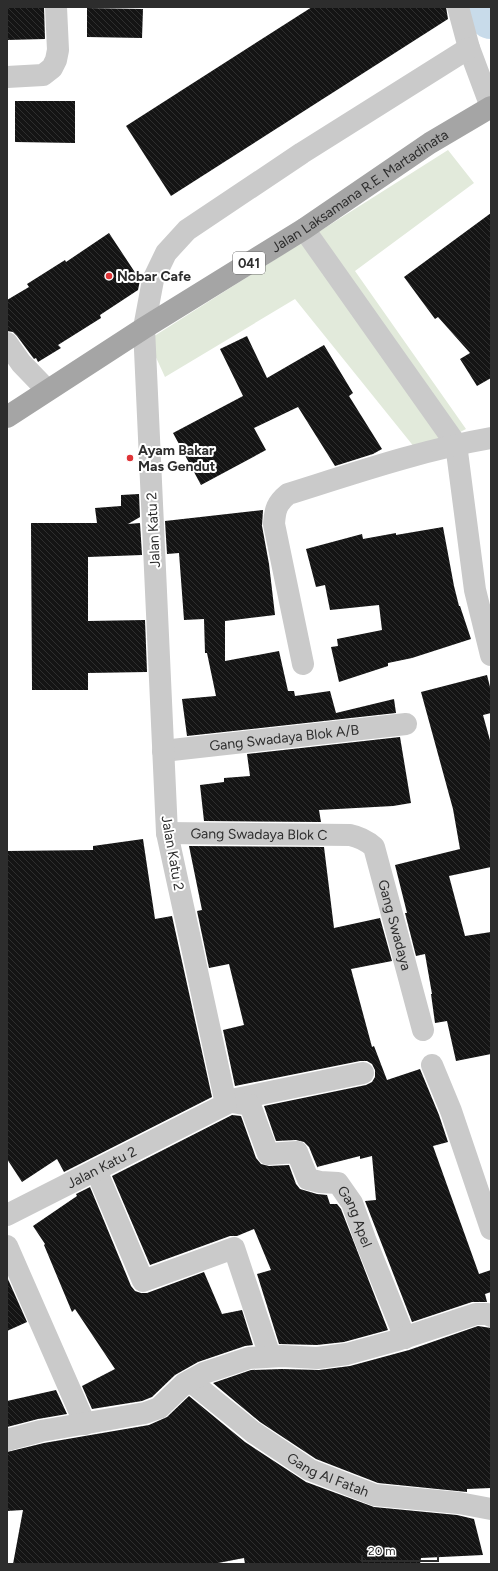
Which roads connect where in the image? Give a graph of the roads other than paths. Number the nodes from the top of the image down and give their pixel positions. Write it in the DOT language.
graph roads {
  1 [pos="56,7"];
  2 [pos="458,7"];
  3 [pos="469,48"];
  4 [pos="7,77"];
  5 [pos="491,107"];
  6 [pos="304,228"];
  7 [pos="144,328"];
  8 [pos="7,343"];
  9 [pos="47,390"];
  10 [pos="7,417"];
  11 [pos="491,438"];
  12 [pos="456,444"];
  13 [pos="491,655"];
  14 [pos="303,664"];
  15 [pos="406,724"];
  16 [pos="163,751"];
  17 [pos="167,833"];
  18 [pos="350,835"];
  19 [pos="423,1030"];
  20 [pos="432,1065"];
  21 [pos="363,1073"];
  22 [pos="226,1100"];
  23 [pos="96,1170"];
  24 [pos="7,1215"];
  25 [pos="491,1229"];
  26 [pos="7,1246"];
  27 [pos="491,1316"];
  28 [pos="405,1338"];
  29 [pos="270,1356"];
  30 [pos="190,1381"];
  31 [pos="85,1424"];
  32 [pos="7,1440"];
  33 [pos="491,1509"];
  1 -- 4 [label="street"];
  2 -- 3 [label="street"];
  3 -- 5 [label="street"];
  3 -- 7 [label="street, Jalan Katu 2"];
  5 -- 6 [label="main road, Jalan Laksamana R.E. Martadinata / 041"];
  6 -- 7 [label="main road, Jalan Laksamana R.E. Martadinata / 041"];
  6 -- 12 [label="street"];
  7 -- 9 [label="main road, Jalan Laksamana R.E. Martadinata / 041"];
  7 -- 16 [label="street, Jalan Katu 2"];
  8 -- 9 [label="street"];
  9 -- 10 [label="main road, Jalan Laksamana R.E. Martadinata / 041"];
  11 -- 12 [label="street"];
  12 -- 13 [label="street"];
  12 -- 14 [label="street"];
  15 -- 16 [label="street, Gang Swadaya Blok A/B"];
  16 -- 17 [label="street, Jalan Katu 2"];
  17 -- 18 [label="street, Gang Swadaya Blok C"];
  17 -- 22 [label="street, Jalan Katu 2"];
  18 -- 19 [label="street, Gang Swadaya"];
  20 -- 25 [label="street"];
  21 -- 22 [label="street"];
  22 -- 23 [label="street, Jalan Katu 2"];
  22 -- 28 [label="street, Gang Apel"];
  23 -- 24 [label="street, Jalan Katu 2"];
  23 -- 29 [label="street"];
  26 -- 31 [label="street"];
  27 -- 28 [label="street"];
  28 -- 29 [label="street"];
  29 -- 30 [label="street"];
  30 -- 31 [label="street"];
  30 -- 33 [label="street, Gang Al Fatah"];
  31 -- 32 [label="street"];
}
